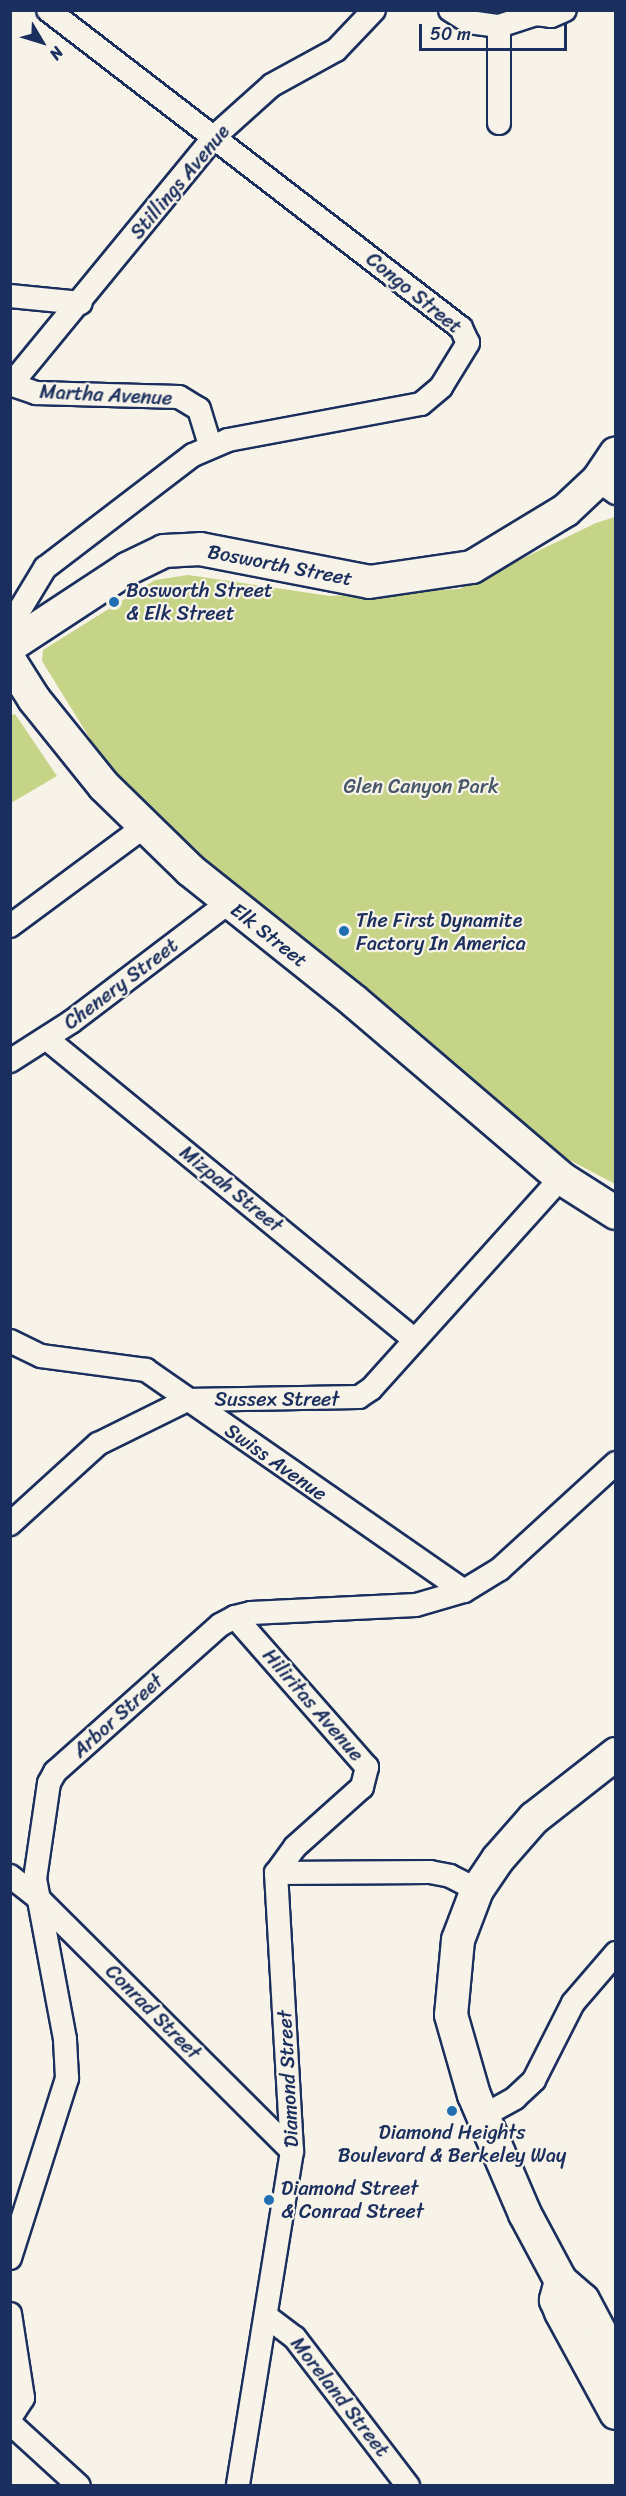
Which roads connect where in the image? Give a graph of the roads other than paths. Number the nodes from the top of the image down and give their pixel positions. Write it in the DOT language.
graph roads {
  1 [pos="374,10"];
  2 [pos="450,10"];
  3 [pos="565,10"];
  4 [pos="52,12"];
  5 [pos="536,12"];
  6 [pos="499,26"];
  7 [pos="499,123"];
  8 [pos="214,137"];
  9 [pos="10,296"];
  10 [pos="81,303"];
  11 [pos="12,383"];
  12 [pos="210,446"];
  13 [pos="615,453"];
  14 [pos="606,487"];
  15 [pos="10,626"];
  16 [pos="10,646"];
  17 [pos="15,677"];
  18 [pos="144,827"];
  19 [pos="228,903"];
  20 [pos="10,926"];
  21 [pos="47,1039"];
  22 [pos="10,1061"];
  23 [pos="561,1178"];
  24 [pos="615,1213"];
  25 [pos="415,1340"];
  26 [pos="10,1341"];
  27 [pos="187,1400"];
  28 [pos="615,1463"];
  29 [pos="10,1524"];
  30 [pos="464,1591"];
  31 [pos="235,1617"];
  32 [pos="615,1754"];
  33 [pos="276,1873"];
  34 [pos="10,1876"];
  35 [pos="477,1890"];
  36 [pos="39,1899"];
  37 [pos="615,1953"];
  38 [pos="483,2116"];
  39 [pos="292,2151"];
  40 [pos="10,2258"];
  41 [pos="561,2281"];
  42 [pos="10,2314"];
  43 [pos="266,2316"];
  44 [pos="615,2362"];
  45 [pos="615,2413"];
  46 [pos="10,2418"];
  47 [pos="10,2423"];
  48 [pos="79,2486"];
  49 [pos="238,2486"];
  50 [pos="408,2486"];
  1 -- 8 [label="street, Stillings Avenue"];
  2 -- 6 [label="street"];
  3 -- 5 [label="street"];
  4 -- 8 [label="street, Congo Street"];
  5 -- 6 [label="street"];
  6 -- 7 [label="street"];
  8 -- 10 [label="street, Stillings Avenue"];
  8 -- 12 [label="street, Congo Street"];
  9 -- 10 [label="street"];
  10 -- 11 [label="street, Stillings Avenue"];
  11 -- 12 [label="street, Martha Avenue"];
  12 -- 15 [label="street, Congo Street"];
  13 -- 14 [label="main road, Bosworth Street"];
  14 -- 16 [label="main road, Bosworth Street"];
  17 -- 18 [label="main road, Elk Street"];
  18 -- 19 [label="main road, Elk Street"];
  18 -- 20 [label="street"];
  19 -- 21 [label="street, Chenery Street"];
  19 -- 23 [label="main road, Elk Street"];
  21 -- 22 [label="street, Chenery Street"];
  21 -- 25 [label="street, Mizpah Street"];
  23 -- 24 [label="main road, Elk Street"];
  23 -- 25 [label="street, Sussex Street"];
  25 -- 27 [label="street, Sussex Street"];
  26 -- 27 [label="street, Swiss Avenue"];
  27 -- 29 [label="street, Sussex Street"];
  27 -- 30 [label="street, Swiss Avenue"];
  28 -- 30 [label="street, Arbor Street"];
  30 -- 31 [label="street, Arbor Street"];
  31 -- 33 [label="street, Hiliritas Avenue"];
  31 -- 36 [label="street, Arbor Street"];
  32 -- 35 [label="main road"];
  33 -- 35 [label="street"];
  33 -- 39 [label="street, Diamond Street"];
  34 -- 36 [label="street, Conrad Street"];
  35 -- 38 [label="main road"];
  36 -- 39 [label="street, Conrad Street"];
  36 -- 40 [label="street, Arbor Street"];
  37 -- 38 [label="street"];
  38 -- 41 [label="main road"];
  39 -- 43 [label="street, Diamond Street"];
  41 -- 44 [label="main road"];
  41 -- 45 [label="main road"];
  42 -- 46 [label="street"];
  43 -- 49 [label="street, Diamond Street"];
  43 -- 50 [label="street, Moreland Street"];
  47 -- 48 [label="street"];
}
